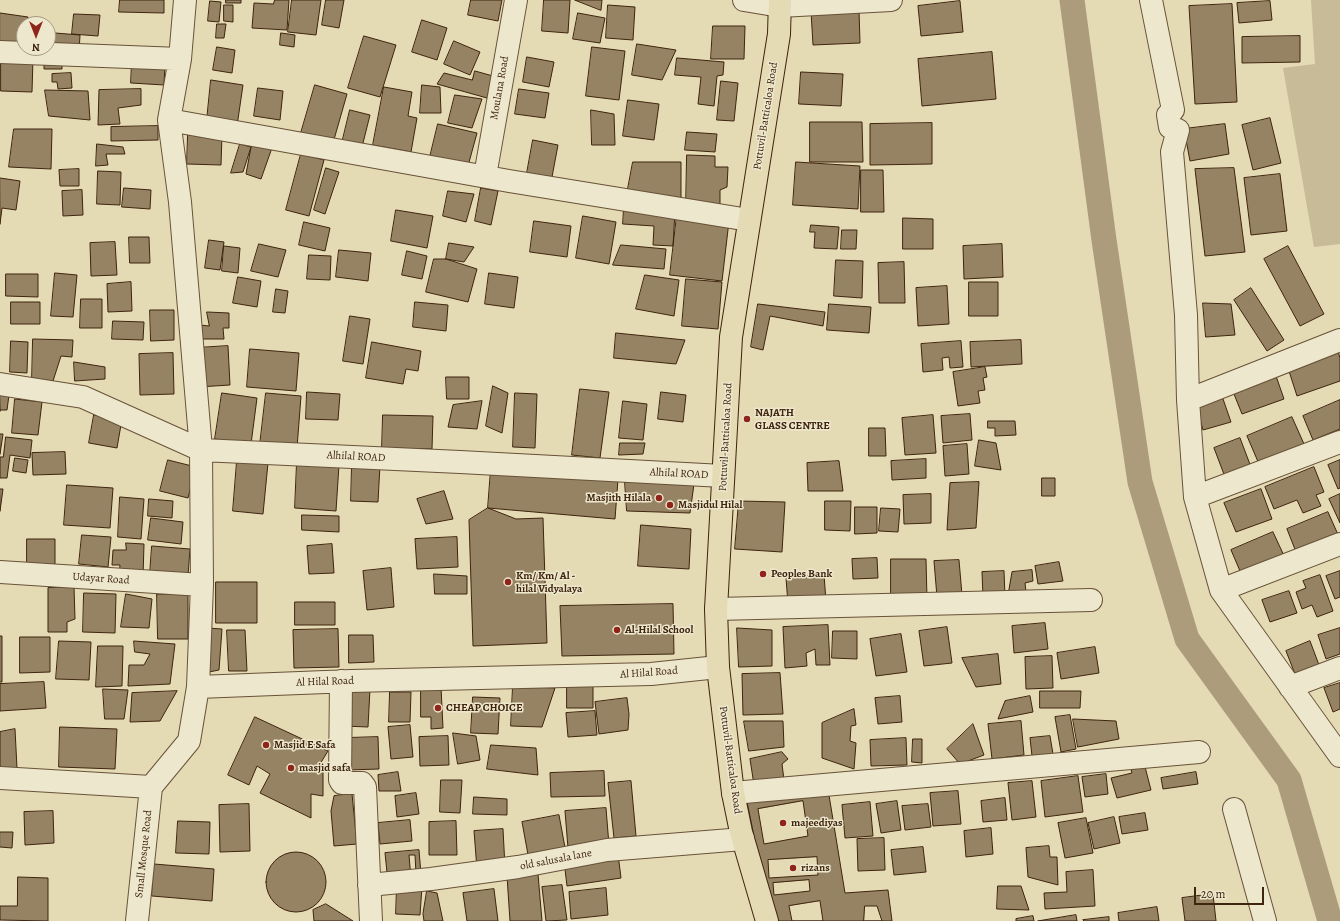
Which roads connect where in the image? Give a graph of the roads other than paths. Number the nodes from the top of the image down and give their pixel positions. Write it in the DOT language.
graph roads {
  1 [pos="185,0"];
  2 [pos="516,0"];
  3 [pos="744,0"];
  4 [pos="891,0"];
  5 [pos="1151,0"];
  6 [pos="780,3"];
  7 [pos="0,52"];
  8 [pos="180,59"];
  9 [pos="169,120"];
  10 [pos="485,176"];
  11 [pos="749,220"];
  12 [pos="1340,340"];
  13 [pos="0,384"];
  14 [pos="1188,400"];
  15 [pos="1340,442"];
  16 [pos="201,450"];
  17 [pos="723,476"];
  18 [pos="1195,497"];
  19 [pos="1340,544"];
  20 [pos="0,572"];
  21 [pos="202,585"];
  22 [pos="1221,590"];
  23 [pos="1091,600"];
  24 [pos="716,609"];
  25 [pos="718,667"];
  26 [pos="1340,668"];
  27 [pos="341,681"];
  28 [pos="198,687"];
  29 [pos="1290,687"];
  30 [pos="1199,752"];
  31 [pos="1340,756"];
  32 [pos="0,778"];
  33 [pos="151,787"];
  34 [pos="733,793"];
  35 [pos="1234,809"];
  36 [pos="743,839"];
  37 [pos="369,884"];
  38 [pos="137,921"];
  39 [pos="371,921"];
  40 [pos="767,921"];
  41 [pos="1265,921"];
  1 -- 8 [label="street"];
  2 -- 10 [label="street, Moulana Road"];
  3 -- 6 [label="street"];
  4 -- 6 [label="street"];
  5 -- 14 [label="street"];
  6 -- 11 [label="highway, Pottuvil-Batticaloa Road"];
  7 -- 8 [label="street"];
  8 -- 9 [label="street"];
  9 -- 10 [label="street"];
  9 -- 16 [label="street"];
  10 -- 11 [label="street"];
  11 -- 17 [label="highway, Pottuvil-Batticaloa Road"];
  12 -- 14 [label="street"];
  13 -- 16 [label="street, Alhilal ROAD"];
  14 -- 18 [label="street"];
  15 -- 18 [label="street"];
  16 -- 17 [label="street, Alhilal ROAD"];
  16 -- 21 [label="street"];
  17 -- 24 [label="highway, Pottuvil-Batticaloa Road"];
  18 -- 22 [label="street"];
  19 -- 22 [label="street"];
  20 -- 21 [label="street, Udayar Road"];
  21 -- 28 [label="street"];
  22 -- 29 [label="street"];
  23 -- 24 [label="street"];
  24 -- 25 [label="highway, Pottuvil-Batticaloa Road"];
  25 -- 27 [label="street, Al Hilal Road"];
  25 -- 34 [label="highway, Pottuvil-Batticaloa Road"];
  26 -- 29 [label="street"];
  27 -- 28 [label="street, Al Hilal Road"];
  27 -- 37 [label="street"];
  28 -- 33 [label="street"];
  29 -- 31 [label="street"];
  30 -- 34 [label="street"];
  32 -- 33 [label="street"];
  33 -- 38 [label="street, Small Mosque Road"];
  34 -- 36 [label="highway, Pottuvil-Batticaloa Road"];
  35 -- 41 [label="street"];
  36 -- 37 [label="street, old salusala lane"];
  36 -- 40 [label="highway, Pottuvil-Batticaloa Road"];
  37 -- 39 [label="street"];
}
